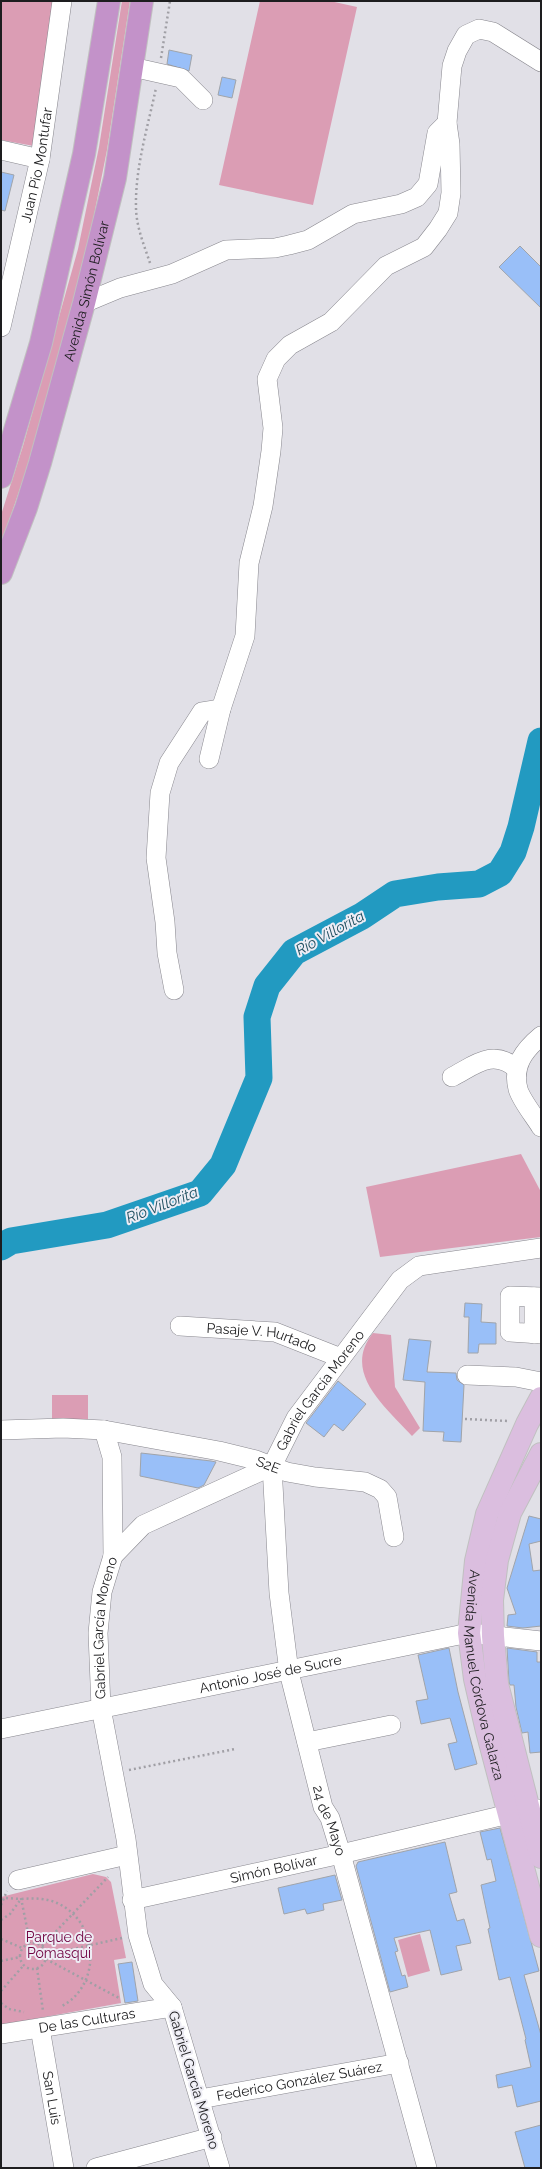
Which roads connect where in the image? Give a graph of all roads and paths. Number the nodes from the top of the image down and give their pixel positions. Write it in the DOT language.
graph roads {
  1 [pos="62,1"];
  2 [pos="109,1"];
  3 [pos="142,1"];
  4 [pos="170,1"];
  5 [pos="541,62"];
  6 [pos="132,67"];
  7 [pos="159,73"];
  8 [pos="203,100"];
  9 [pos="447,123"];
  10 [pos="1,150"];
  11 [pos="40,159"];
  12 [pos="155,278"];
  13 [pos="84,303"];
  14 [pos="1,327"];
  15 [pos="1,477"];
  16 [pos="1,572"];
  17 [pos="221,709"];
  18 [pos="209,759"];
  19 [pos="174,990"];
  20 [pos="541,1036"];
  21 [pos="517,1069"];
  22 [pos="452,1077"];
  23 [pos="541,1127"];
  24 [pos="541,1248"];
  25 [pos="538,1297"];
  26 [pos="180,1326"];
  27 [pos="537,1334"];
  28 [pos="341,1358"];
  29 [pos="467,1375"];
  30 [pos="541,1382"];
  31 [pos="541,1398"];
  32 [pos="465,1419"];
  33 [pos="527,1424"];
  34 [pos="1,1430"];
  35 [pos="104,1430"];
  36 [pos="541,1454"];
  37 [pos="272,1466"];
  38 [pos="394,1537"];
  39 [pos="113,1556"];
  40 [pos="469,1633"];
  41 [pos="493,1636"];
  42 [pos="541,1641"];
  43 [pos="289,1672"];
  44 [pos="101,1708"];
  45 [pos="391,1725"];
  46 [pos="1,1729"];
  47 [pos="307,1742"];
  48 [pos="235,1749"];
  49 [pos="113,1773"];
  50 [pos="526,1811"];
  51 [pos="341,1854"];
  52 [pos="127,1855"];
  53 [pos="541,1858"];
  54 [pos="13,1884"];
  55 [pos="5,1898"];
  56 [pos="21,1899"];
  57 [pos="132,1900"];
  58 [pos="1,1905"];
  59 [pos="74,1914"];
  60 [pos="1,1920"];
  61 [pos="138,1935"];
  62 [pos="541,1936"];
  63 [pos="1,1938"];
  64 [pos="30,1943"];
  65 [pos="90,1945"];
  66 [pos="42,1946"];
  67 [pos="22,1948"];
  68 [pos="46,1955"];
  69 [pos="20,1957"];
  70 [pos="46,1959"];
  71 [pos="1,1961"];
  72 [pos="24,1965"];
  73 [pos="37,1968"];
  74 [pos="86,1980"];
  75 [pos="1,1991"];
  76 [pos="1,2003"];
  77 [pos="172,2007"];
  78 [pos="55,2009"];
  79 [pos="49,2012"];
  80 [pos="122,2015"];
  81 [pos="37,2017"];
  82 [pos="1,2034"];
  83 [pos="399,2063"];
  84 [pos="200,2099"];
  85 [pos="212,2137"];
  86 [pos="64,2168"];
  87 [pos="96,2168"];
  88 [pos="220,2168"];
  89 [pos="427,2168"];
  1 -- 11 [label="street, Juan Pio Montufar"];
  2 -- 15 [label="highway"];
  3 -- 6 [label="highway, Avenida Simón Bolívar"];
  4 -- 7 [label="path"];
  5 -- 9 [label="street"];
  6 -- 7 [label="street"];
  6 -- 13 [label="highway, Avenida Simón Bolívar"];
  7 -- 8 [label="street"];
  7 -- 12 [label="path"];
  9 -- 12 [label="street"];
  9 -- 17 [label="street"];
  10 -- 11 [label="street"];
  11 -- 14 [label="street, Juan Pio Montufar"];
  12 -- 13 [label="street"];
  13 -- 16 [label="highway, Avenida Simón Bolívar"];
  17 -- 18 [label="street"];
  17 -- 19 [label="street"];
  20 -- 21 [label="street"];
  21 -- 22 [label="street"];
  21 -- 23 [label="street"];
  24 -- 28 [label="street, Gabriel García Moreno"];
  25 -- 27 [label="street"];
  26 -- 28 [label="street, Pasaje V. Hurtado"];
  28 -- 37 [label="street, Gabriel García Moreno"];
  29 -- 30 [label="street"];
  31 -- 33 [label="main road, Avenida Manuel Córdova Galarza"];
  32 -- 33 [label="path"];
  33 -- 40 [label="main road, Avenida Manuel Córdova Galarza"];
  34 -- 35 [label="street, S2E"];
  35 -- 37 [label="street, S2E"];
  35 -- 39 [label="street"];
  36 -- 41 [label="main road, Avenida Manuel Córdova Galarza"];
  37 -- 38 [label="street, S2E"];
  37 -- 39 [label="street, Gabriel García Moreno"];
  37 -- 43 [label="street, 24 de Mayo"];
  39 -- 44 [label="street, Gabriel García Moreno"];
  40 -- 41 [label="street, Antonio José de Sucre"];
  40 -- 43 [label="street, Antonio José de Sucre"];
  40 -- 50 [label="main road, Avenida Manuel Córdova Galarza"];
  41 -- 42 [label="street, Antonio José de Sucre"];
  41 -- 50 [label="main road, Avenida Manuel Córdova Galarza"];
  43 -- 44 [label="street, Antonio José de Sucre"];
  43 -- 47 [label="street, 24 de Mayo"];
  44 -- 46 [label="street, Antonio José de Sucre"];
  44 -- 49 [label="street, Gabriel García Moreno"];
  45 -- 47 [label="street"];
  47 -- 51 [label="street, 24 de Mayo"];
  48 -- 49 [label="path"];
  49 -- 52 [label="street, Gabriel García Moreno"];
  50 -- 51 [label="street, Simón Bolívar"];
  50 -- 53 [label="main road, Avenida Manuel Córdova Galarza"];
  50 -- 62 [label="main road, Avenida Manuel Córdova Galarza"];
  51 -- 57 [label="street, Simón Bolívar"];
  51 -- 83 [label="street, 24 de Mayo"];
  52 -- 54 [label="street"];
  52 -- 57 [label="street, Gabriel García Moreno"];
  52 -- 59 [label="path"];
  54 -- 55 [label="path"];
  54 -- 56 [label="path"];
  55 -- 56 [label="path"];
  55 -- 58 [label="path"];
  56 -- 59 [label="path"];
  56 -- 60 [label="path"];
  56 -- 64 [label="path"];
  57 -- 61 [label="street, Gabriel García Moreno"];
  59 -- 65 [label="path"];
  59 -- 66 [label="path"];
  61 -- 65 [label="path"];
  61 -- 77 [label="street, Gabriel García Moreno"];
  63 -- 67 [label="path"];
  64 -- 66 [label="path"];
  64 -- 67 [label="path"];
  65 -- 68 [label="path"];
  65 -- 74 [label="path"];
  66 -- 68 [label="path"];
  67 -- 69 [label="path"];
  68 -- 70 [label="path"];
  69 -- 71 [label="path"];
  69 -- 72 [label="path"];
  70 -- 73 [label="path"];
  70 -- 74 [label="path"];
  72 -- 73 [label="path"];
  72 -- 75 [label="path"];
  73 -- 81 [label="path"];
  74 -- 78 [label="path"];
  74 -- 80 [label="path"];
  76 -- 81 [label="path"];
  77 -- 80 [label="street, De las Culturas"];
  77 -- 84 [label="street, Gabriel García Moreno"];
  79 -- 81 [label="path"];
  80 -- 81 [label="street, De las Culturas"];
  81 -- 82 [label="street, De las Culturas"];
  81 -- 86 [label="street, San Luis"];
  83 -- 84 [label="street, Federico González Suárez"];
  83 -- 89 [label="street, 24 de Mayo"];
  84 -- 85 [label="street, Gabriel García Moreno"];
  85 -- 87 [label="street"];
  85 -- 88 [label="street, Gabriel García Moreno"];
}
